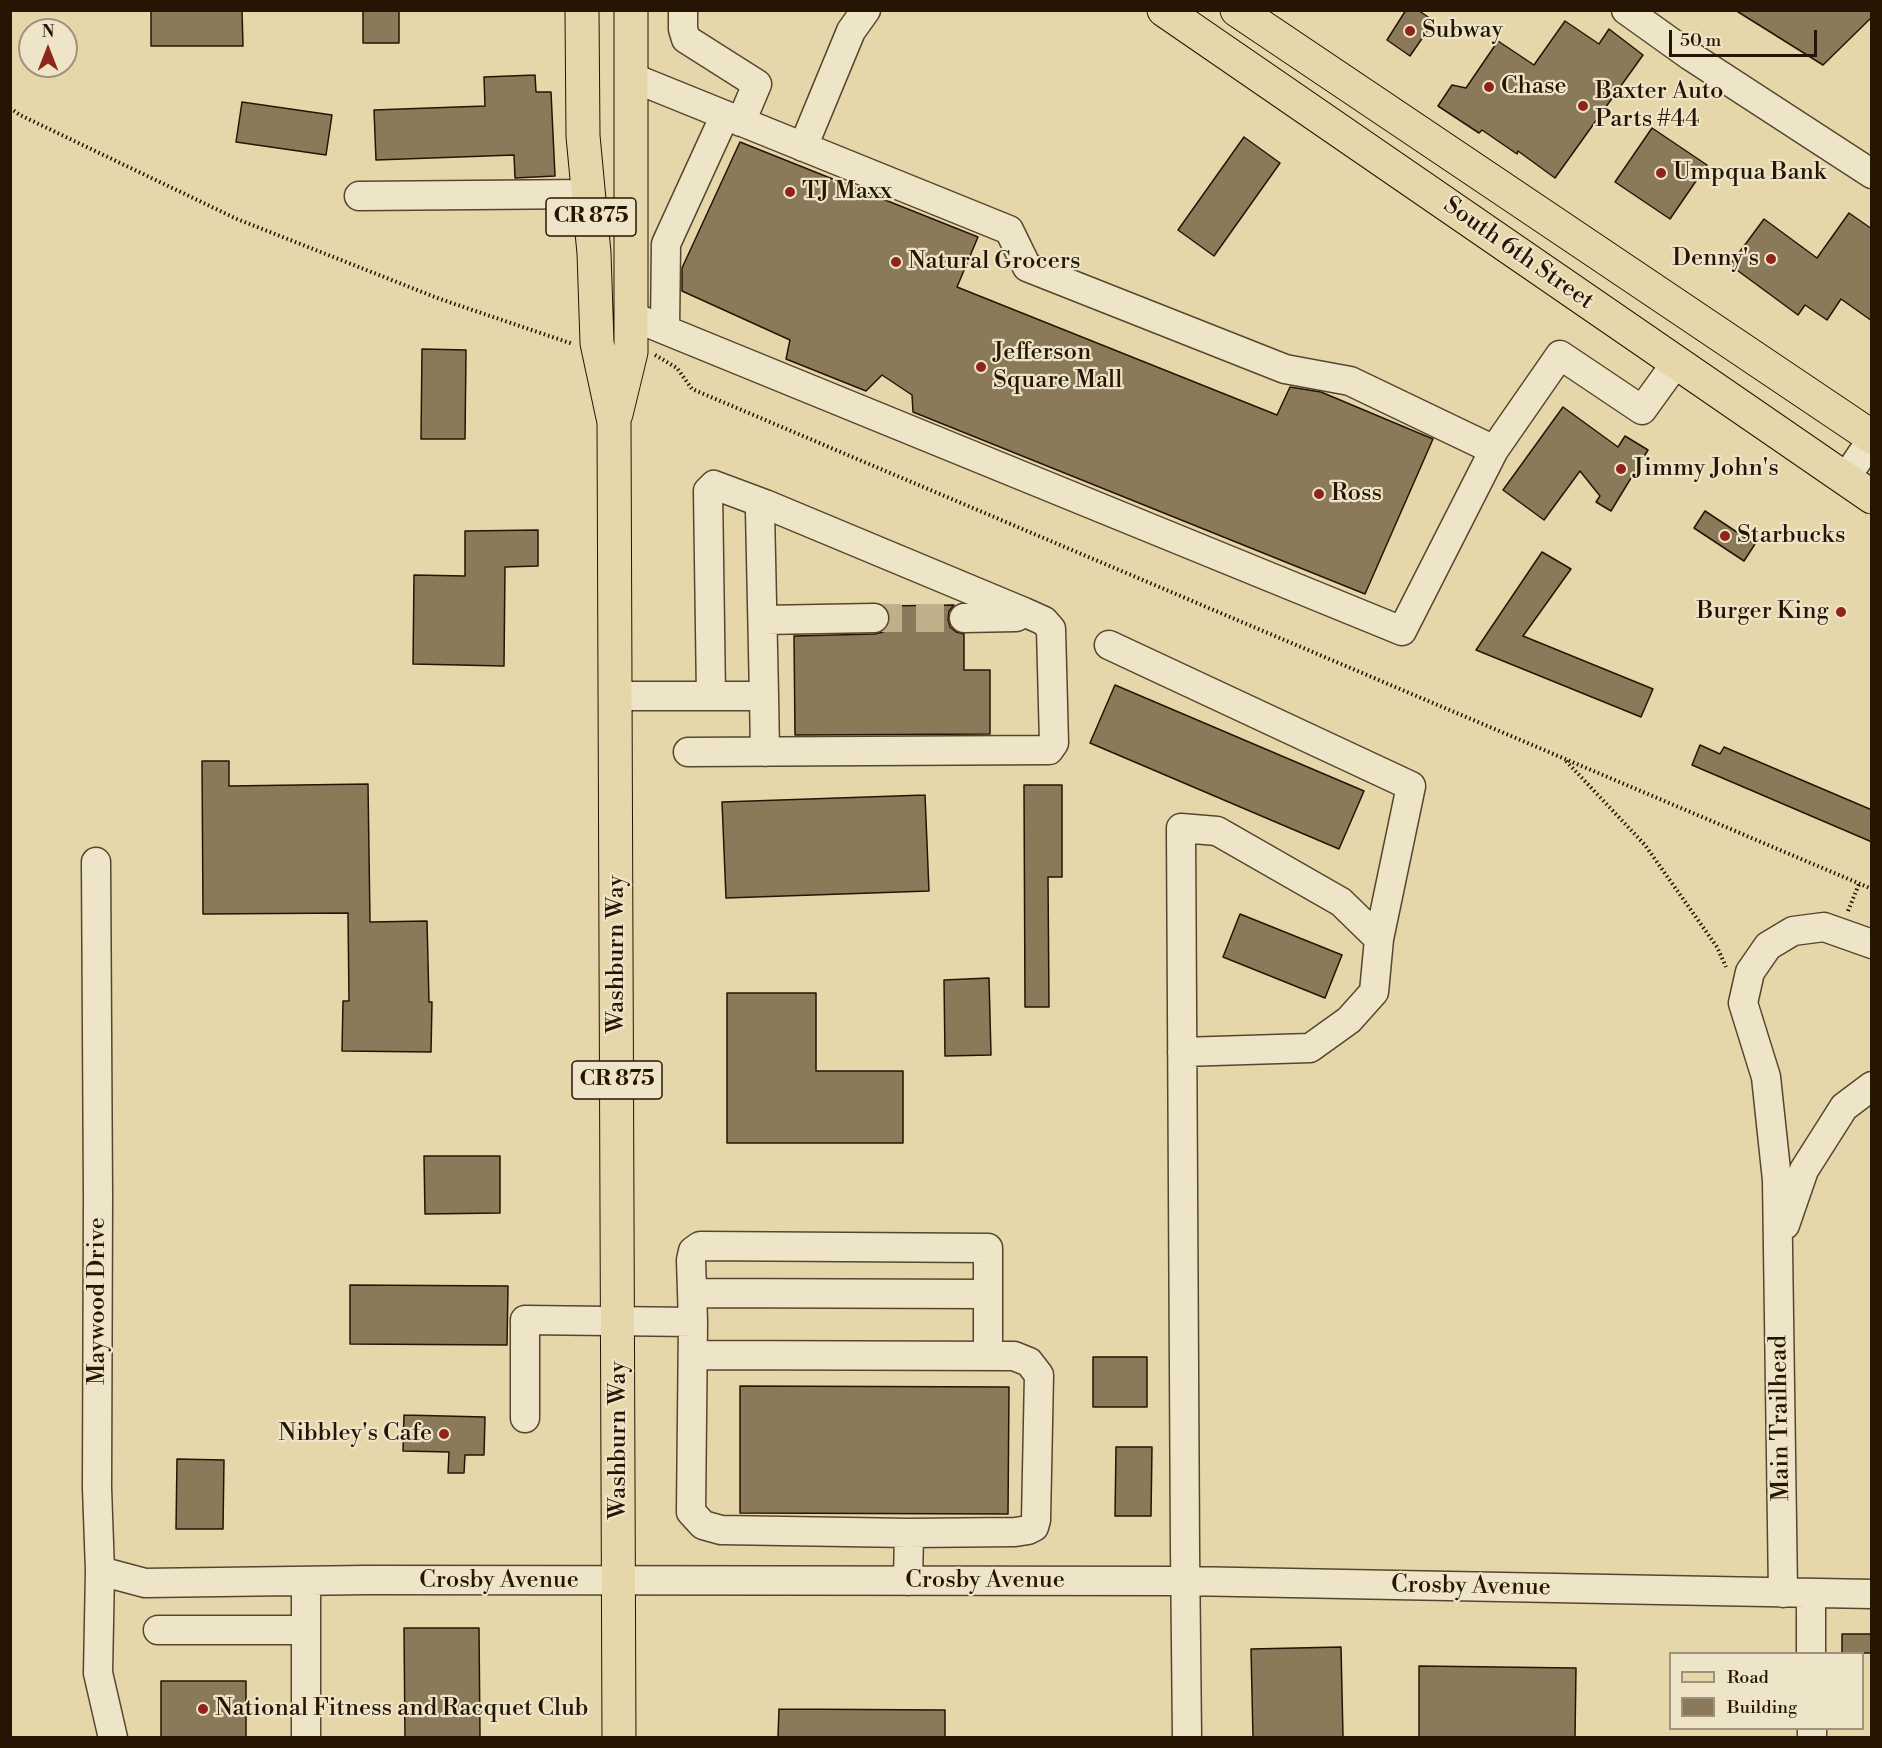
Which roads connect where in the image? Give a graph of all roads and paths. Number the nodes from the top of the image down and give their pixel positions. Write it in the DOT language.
graph roads {
  1 [pos="582,10"];
  2 [pos="600,10"];
  3 [pos="613,10"];
  4 [pos="631,10"];
  5 [pos="683,10"];
  6 [pos="866,10"];
  7 [pos="1164,10"];
  8 [pos="1237,10"];
  9 [pos="1626,10"];
  10 [pos="631,77"];
  11 [pos="10,108"];
  12 [pos="733,119"];
  13 [pos="803,147"];
  14 [pos="1872,174"];
  15 [pos="631,177"];
  16 [pos="588,194"];
  17 [pos="359,196"];
  18 [pos="631,316"];
  19 [pos="665,329"];
  20 [pos="597,343"];
  21 [pos="631,352"];
  22 [pos="1676,363"];
  23 [pos="614,422"];
  24 [pos="1872,438"];
  25 [pos="1494,450"];
  26 [pos="1845,479"];
  27 [pos="1872,497"];
  28 [pos="765,504"];
  29 [pos="1024,612"];
  30 [pos="874,618"];
  31 [pos="964,618"];
  32 [pos="763,620"];
  33 [pos="1109,645"];
  34 [pos="616,696"];
  35 [pos="711,696"];
  36 [pos="764,696"];
  37 [pos="688,752"];
  38 [pos="765,752"];
  39 [pos="1563,759"];
  40 [pos="96,862"];
  41 [pos="1872,890"];
  42 [pos="1379,939"];
  43 [pos="1872,944"];
  44 [pos="1743,1004"];
  45 [pos="1182,1052"];
  46 [pos="1872,1086"];
  47 [pos="1774,1145"];
  48 [pos="1811,1158"];
  49 [pos="1779,1244"];
  50 [pos="692,1293"];
  51 [pos="988,1294"];
  52 [pos="618,1322"];
  53 [pos="693,1322"];
  54 [pos="693,1355"];
  55 [pos="988,1356"];
  56 [pos="525,1418"];
  57 [pos="909,1533"];
  58 [pos="100,1571"];
  59 [pos="306,1581"];
  60 [pos="619,1581"];
  61 [pos="908,1581"];
  62 [pos="1185,1581"];
  63 [pos="1783,1593"];
  64 [pos="1811,1594"];
  65 [pos="1872,1594"];
  66 [pos="158,1630"];
  67 [pos="306,1630"];
  68 [pos="1811,1652"];
  69 [pos="113,1737"];
  70 [pos="306,1737"];
  71 [pos="619,1737"];
  72 [pos="1186,1737"];
  1 -- 16 [label="main road, Washburn Way / CR 875"];
  2 -- 15 [label="main road"];
  3 -- 10 [label="main road"];
  4 -- 10 [label="main road, Washburn Way / CR 875"];
  5 -- 12 [label="street"];
  6 -- 13 [label="street"];
  7 -- 22 [label="main road, South 6th Street"];
  8 -- 24 [label="main road, South 6th Street"];
  9 -- 14 [label="street"];
  10 -- 12 [label="street"];
  10 -- 15 [label="main road, Washburn Way / CR 875"];
  11 -- 20 [label="path"];
  12 -- 13 [label="street"];
  12 -- 19 [label="street"];
  13 -- 25 [label="street"];
  15 -- 18 [label="main road, Washburn Way / CR 875"];
  16 -- 17 [label="street"];
  16 -- 18 [label="main road"];
  16 -- 20 [label="main road, Washburn Way / CR 875"];
  18 -- 19 [label="street"];
  18 -- 21 [label="main road, Washburn Way / CR 875"];
  19 -- 25 [label="street"];
  20 -- 23 [label="main road, Washburn Way / CR 875"];
  21 -- 23 [label="main road, Washburn Way / CR 875"];
  21 -- 39 [label="path"];
  22 -- 25 [label="street"];
  22 -- 26 [label="main road, South 6th Street"];
  23 -- 34 [label="main road, Washburn Way / CR 875"];
  24 -- 26 [label="street"];
  26 -- 27 [label="main road, South 6th Street"];
  28 -- 29 [label="street"];
  28 -- 32 [label="street"];
  28 -- 35 [label="street"];
  29 -- 31 [label="street"];
  29 -- 38 [label="street"];
  30 -- 32 [label="street"];
  32 -- 36 [label="street"];
  33 -- 42 [label="street"];
  34 -- 35 [label="street"];
  34 -- 52 [label="main road, Washburn Way / CR 875"];
  35 -- 36 [label="street"];
  36 -- 38 [label="street"];
  37 -- 38 [label="street"];
  39 -- 41 [label="path"];
  39 -- 44 [label="path"];
  40 -- 58 [label="street, Maywood Drive"];
  42 -- 45 [label="street"];
  42 -- 45 [label="street"];
  43 -- 44 [label="street, Main Trailhead"];
  44 -- 47 [label="street, Main Trailhead"];
  45 -- 62 [label="street"];
  46 -- 48 [label="street, Main Trailhead"];
  47 -- 48 [label="street"];
  47 -- 49 [label="street, Main Trailhead"];
  48 -- 49 [label="street, Main Trailhead"];
  49 -- 63 [label="street, Main Trailhead"];
  50 -- 51 [label="street"];
  50 -- 51 [label="street"];
  50 -- 53 [label="street"];
  51 -- 55 [label="street"];
  52 -- 53 [label="street"];
  52 -- 56 [label="street"];
  52 -- 60 [label="main road, Washburn Way / CR 875"];
  53 -- 54 [label="street"];
  54 -- 55 [label="street"];
  54 -- 57 [label="street"];
  55 -- 57 [label="street"];
  57 -- 61 [label="street"];
  58 -- 59 [label="street, Crosby Avenue"];
  58 -- 69 [label="street, Maywood Drive"];
  59 -- 60 [label="street, Crosby Avenue"];
  59 -- 67 [label="street"];
  60 -- 61 [label="street, Crosby Avenue"];
  60 -- 71 [label="main road, Washburn Way / CR 875"];
  61 -- 62 [label="street, Crosby Avenue"];
  62 -- 63 [label="street, Crosby Avenue"];
  62 -- 72 [label="street"];
  63 -- 64 [label="street, Crosby Avenue"];
  64 -- 65 [label="street, Crosby Avenue"];
  64 -- 68 [label="street"];
  66 -- 67 [label="street"];
  67 -- 70 [label="street"];
}
